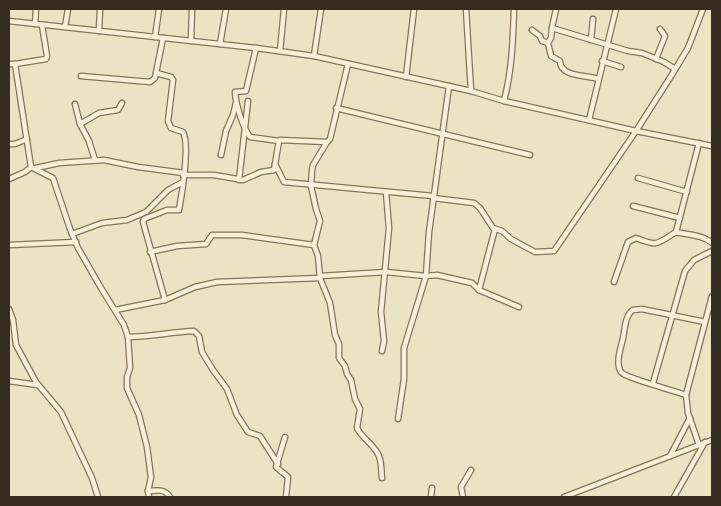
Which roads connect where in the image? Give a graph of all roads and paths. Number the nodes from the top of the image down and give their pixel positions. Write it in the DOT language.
graph roads {
  1 [pos="36,9"];
  2 [pos="68,9"];
  3 [pos="100,9"];
  4 [pos="159,9"];
  5 [pos="192,9"];
  6 [pos="226,9"];
  7 [pos="284,9"];
  8 [pos="322,9"];
  9 [pos="414,9"];
  10 [pos="466,9"];
  11 [pos="514,9"];
  12 [pos="556,9"];
  13 [pos="616,9"];
  14 [pos="703,9"];
  15 [pos="593,19"];
  16 [pos="9,21"];
  17 [pos="35,24"];
  18 [pos="42,25"];
  19 [pos="65,27"];
  20 [pos="552,28"];
  21 [pos="660,29"];
  22 [pos="532,30"];
  23 [pos="99,31"];
  24 [pos="155,37"];
  25 [pos="163,38"];
  26 [pos="191,40"];
  27 [pos="591,40"];
  28 [pos="548,43"];
  29 [pos="220,44"];
  30 [pos="607,44"];
  31 [pos="256,48"];
  32 [pos="280,51"];
  33 [pos="314,56"];
  34 [pos="656,59"];
  35 [pos="602,62"];
  36 [pos="9,64"];
  37 [pos="15,64"];
  38 [pos="348,64"];
  39 [pos="621,67"];
  40 [pos="675,69"];
  41 [pos="156,73"];
  42 [pos="81,76"];
  43 [pos="406,77"];
  44 [pos="598,79"];
  45 [pos="449,86"];
  46 [pos="471,91"];
  47 [pos="248,101"];
  48 [pos="504,101"];
  49 [pos="237,102"];
  50 [pos="122,103"];
  51 [pos="75,104"];
  52 [pos="336,108"];
  53 [pos="589,120"];
  54 [pos="80,124"];
  55 [pos="245,129"];
  56 [pos="636,131"];
  57 [pos="442,134"];
  58 [pos="27,139"];
  59 [pos="278,141"];
  60 [pos="327,142"];
  61 [pos="699,143"];
  62 [pos="9,144"];
  63 [pos="712,146"];
  64 [pos="221,155"];
  65 [pos="530,155"];
  66 [pos="95,160"];
  67 [pos="275,164"];
  68 [pos="33,168"];
  69 [pos="184,174"];
  70 [pos="638,178"];
  71 [pos="9,179"];
  72 [pos="239,180"];
  73 [pos="183,182"];
  74 [pos="311,186"];
  75 [pos="386,192"];
  76 [pos="687,192"];
  77 [pos="433,197"];
  78 [pos="633,206"];
  79 [pos="680,218"];
  80 [pos="495,229"];
  81 [pos="676,232"];
  82 [pos="72,234"];
  83 [pos="76,242"];
  84 [pos="712,243"];
  85 [pos="9,245"];
  86 [pos="314,245"];
  87 [pos="712,251"];
  88 [pos="150,252"];
  89 [pos="386,272"];
  90 [pos="426,276"];
  91 [pos="320,277"];
  92 [pos="614,282"];
  93 [pos="479,290"];
  94 [pos="712,296"];
  95 [pos="166,300"];
  96 [pos="518,307"];
  97 [pos="9,309"];
  98 [pos="115,310"];
  99 [pos="673,314"];
  100 [pos="11,318"];
  101 [pos="705,322"];
  102 [pos="128,338"];
  103 [pos="382,351"];
  104 [pos="9,380"];
  105 [pos="653,384"];
  106 [pos="38,385"];
  107 [pos="686,395"];
  108 [pos="690,418"];
  109 [pos="398,420"];
  110 [pos="285,437"];
  111 [pos="712,440"];
  112 [pos="705,442"];
  113 [pos="699,445"];
  114 [pos="669,457"];
  115 [pos="278,464"];
  116 [pos="471,470"];
  117 [pos="382,478"];
  118 [pos="432,488"];
  119 [pos="148,491"];
  120 [pos="98,497"];
  121 [pos="149,497"];
  122 [pos="170,497"];
  123 [pos="286,497"];
  124 [pos="431,497"];
  125 [pos="463,497"];
  126 [pos="564,497"];
  127 [pos="674,497"];
  1 -- 17 [label="street"];
  2 -- 19 [label="street"];
  3 -- 23 [label="street"];
  4 -- 24 [label="street"];
  5 -- 26 [label="street"];
  6 -- 29 [label="street"];
  7 -- 32 [label="street"];
  8 -- 33 [label="street"];
  9 -- 43 [label="street"];
  10 -- 46 [label="street"];
  11 -- 48 [label="street"];
  12 -- 20 [label="street"];
  13 -- 30 [label="street"];
  14 -- 40 [label="street"];
  15 -- 27 [label="street"];
  16 -- 17 [label="street"];
  17 -- 18 [label="street"];
  18 -- 19 [label="street"];
  18 -- 37 [label="street"];
  19 -- 23 [label="street"];
  20 -- 27 [label="street"];
  20 -- 28 [label="street"];
  21 -- 34 [label="street"];
  22 -- 28 [label="street"];
  23 -- 24 [label="street"];
  24 -- 25 [label="street"];
  25 -- 26 [label="street"];
  25 -- 41 [label="street"];
  26 -- 29 [label="street"];
  27 -- 30 [label="street"];
  28 -- 44 [label="street"];
  29 -- 31 [label="street"];
  30 -- 34 [label="street"];
  30 -- 35 [label="street"];
  31 -- 32 [label="street"];
  31 -- 49 [label="street"];
  32 -- 33 [label="street"];
  33 -- 38 [label="street"];
  34 -- 40 [label="street"];
  35 -- 39 [label="street"];
  35 -- 44 [label="street"];
  36 -- 37 [label="street"];
  37 -- 58 [label="street"];
  38 -- 43 [label="street"];
  38 -- 52 [label="street"];
  40 -- 56 [label="street"];
  41 -- 42 [label="street"];
  41 -- 69 [label="street"];
  43 -- 45 [label="street"];
  44 -- 53 [label="street"];
  45 -- 46 [label="street"];
  45 -- 57 [label="street"];
  46 -- 48 [label="street"];
  47 -- 55 [label="street"];
  48 -- 53 [label="street"];
  49 -- 55 [label="street"];
  49 -- 64 [label="street"];
  50 -- 54 [label="street"];
  51 -- 54 [label="street"];
  52 -- 57 [label="street"];
  52 -- 60 [label="street"];
  53 -- 56 [label="street"];
  54 -- 66 [label="street"];
  55 -- 59 [label="street"];
  55 -- 72 [label="street"];
  56 -- 61 [label="street"];
  56 -- 80 [label="street"];
  57 -- 65 [label="street"];
  57 -- 77 [label="street"];
  58 -- 62 [label="street"];
  58 -- 68 [label="street"];
  59 -- 60 [label="street"];
  59 -- 67 [label="street"];
  60 -- 74 [label="street"];
  61 -- 63 [label="street"];
  61 -- 76 [label="street"];
  66 -- 68 [label="street"];
  66 -- 69 [label="street"];
  67 -- 72 [label="street"];
  67 -- 74 [label="street"];
  68 -- 71 [label="street"];
  68 -- 82 [label="street"];
  69 -- 72 [label="street"];
  69 -- 73 [label="street"];
  70 -- 76 [label="street"];
  73 -- 82 [label="street"];
  73 -- 88 [label="street"];
  74 -- 75 [label="street"];
  74 -- 86 [label="street"];
  75 -- 77 [label="street"];
  75 -- 89 [label="street"];
  76 -- 79 [label="street"];
  77 -- 80 [label="street"];
  77 -- 90 [label="street"];
  78 -- 79 [label="street"];
  79 -- 81 [label="street"];
  80 -- 93 [label="street"];
  81 -- 84 [label="street"];
  81 -- 92 [label="street"];
  82 -- 83 [label="street"];
  83 -- 85 [label="street"];
  83 -- 98 [label="street"];
  86 -- 88 [label="street"];
  86 -- 91 [label="street"];
  87 -- 99 [label="street"];
  88 -- 95 [label="street"];
  89 -- 90 [label="street"];
  89 -- 91 [label="street"];
  89 -- 103 [label="street"];
  90 -- 93 [label="street"];
  90 -- 109 [label="street"];
  91 -- 95 [label="street"];
  91 -- 117 [label="street"];
  93 -- 96 [label="street"];
  94 -- 101 [label="street"];
  95 -- 98 [label="street"];
  97 -- 100 [label="street"];
  98 -- 102 [label="street"];
  99 -- 101 [label="street"];
  99 -- 105 [label="street"];
  99 -- 105 [label="street"];
  100 -- 106 [label="street"];
  101 -- 107 [label="street"];
  102 -- 115 [label="street"];
  102 -- 119 [label="street"];
  104 -- 106 [label="street"];
  105 -- 107 [label="street"];
  106 -- 120 [label="street"];
  107 -- 108 [label="street"];
  108 -- 113 [label="street"];
  108 -- 114 [label="street"];
  110 -- 115 [label="street"];
  111 -- 112 [label="street"];
  112 -- 113 [label="street"];
  112 -- 127 [label="street"];
  113 -- 114 [label="street"];
  114 -- 126 [label="street"];
  115 -- 123 [label="street"];
  116 -- 125 [label="street"];
  118 -- 124 [label="street"];
  119 -- 121 [label="street"];
  119 -- 122 [label="street"];
}
